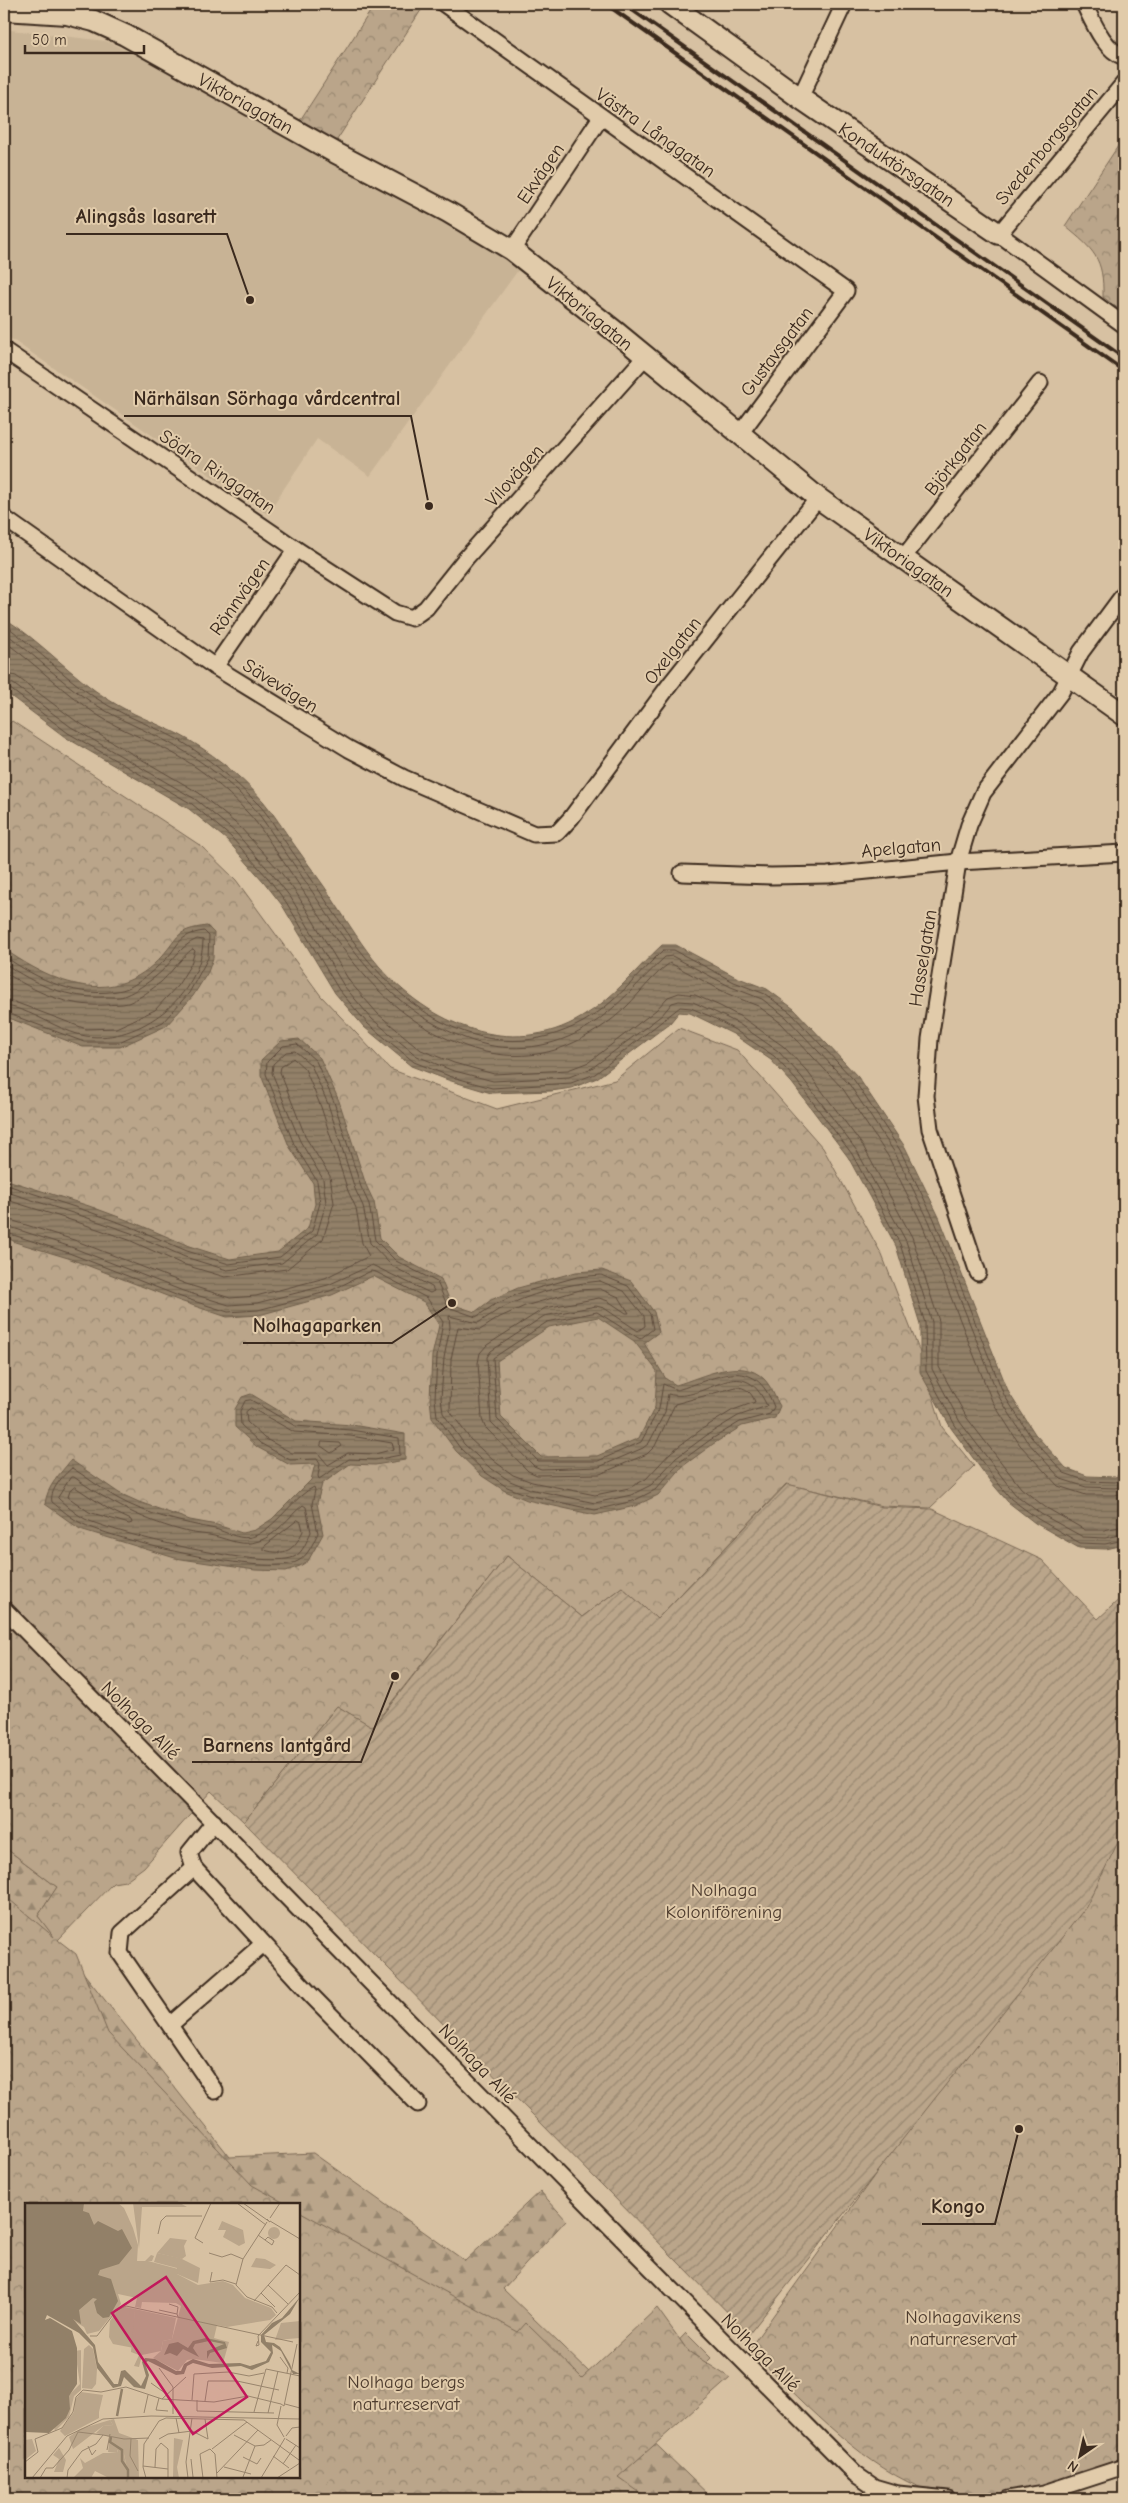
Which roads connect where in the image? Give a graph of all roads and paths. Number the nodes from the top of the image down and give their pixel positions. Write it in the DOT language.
graph roads {
  1 [pos="444,4"];
  2 [pos="670,4"];
  3 [pos="844,4"];
  4 [pos="1084,4"];
  5 [pos="4,10"];
  6 [pos="1124,57"];
  7 [pos="1124,83"];
  8 [pos="800,98"];
  9 [pos="601,117"];
  10 [pos="999,234"];
  11 [pos="512,250"];
  12 [pos="846,291"];
  13 [pos="1124,324"];
  14 [pos="4,350"];
  15 [pos="645,357"];
  16 [pos="1040,383"];
  17 [pos="739,435"];
  18 [pos="818,498"];
  19 [pos="4,518"];
  20 [pos="296,549"];
  21 [pos="902,558"];
  22 [pos="1124,594"];
  23 [pos="412,618"];
  24 [pos="215,667"];
  25 [pos="1069,674"];
  26 [pos="1124,715"];
  27 [pos="562,829"];
  28 [pos="1124,853"];
  29 [pos="958,862"];
  30 [pos="682,873"];
  31 [pos="978,1273"];
  32 [pos="4,1608"];
  33 [pos="214,1822"];
  34 [pos="194,1868"];
  35 [pos="264,1944"];
  36 [pos="170,2025"];
  37 [pos="216,2091"];
  38 [pos="418,2104"];
  39 [pos="1124,2467"];
  40 [pos="948,2499"];
  41 [pos="1008,2499"];
  1 -- 9 [label="street, Västra Långgatan"];
  2 -- 8 [label="street, Konduktörsgatan"];
  3 -- 8 [label="street"];
  4 -- 6 [label="street"];
  5 -- 11 [label="street, Viktoriagatan"];
  7 -- 10 [label="street, Svedenborgsgatan"];
  8 -- 10 [label="street, Konduktörsgatan"];
  9 -- 11 [label="street, Ekvägen"];
  9 -- 12 [label="street, Västra Långgatan"];
  10 -- 13 [label="street, Konduktörsgatan"];
  11 -- 15 [label="street, Viktoriagatan"];
  12 -- 17 [label="street, Gustavsgatan"];
  14 -- 20 [label="street, Södra Ringgatan"];
  15 -- 17 [label="street, Viktoriagatan"];
  15 -- 23 [label="street, Vilovägen"];
  16 -- 21 [label="street, Björkgatan"];
  17 -- 18 [label="street, Viktoriagatan"];
  18 -- 21 [label="street, Viktoriagatan"];
  18 -- 27 [label="street, Oxelgatan"];
  19 -- 24 [label="street, Sävevägen"];
  20 -- 23 [label="street, Södra Ringgatan"];
  20 -- 24 [label="street, Rönnvägen"];
  21 -- 25 [label="street, Viktoriagatan"];
  22 -- 25 [label="street, Hasselgatan"];
  24 -- 27 [label="street, Sävevägen"];
  25 -- 26 [label="street, Viktoriagatan"];
  25 -- 29 [label="street, Hasselgatan"];
  28 -- 29 [label="street, Apelgatan"];
  29 -- 30 [label="street, Apelgatan"];
  29 -- 31 [label="street, Hasselgatan"];
  32 -- 33 [label="street, Nolhaga Allé"];
  33 -- 34 [label="street"];
  33 -- 40 [label="street, Nolhaga Allé"];
  34 -- 35 [label="street"];
  34 -- 36 [label="street"];
  35 -- 36 [label="street"];
  35 -- 38 [label="street"];
  36 -- 37 [label="street"];
  39 -- 41 [label="street"];
}
